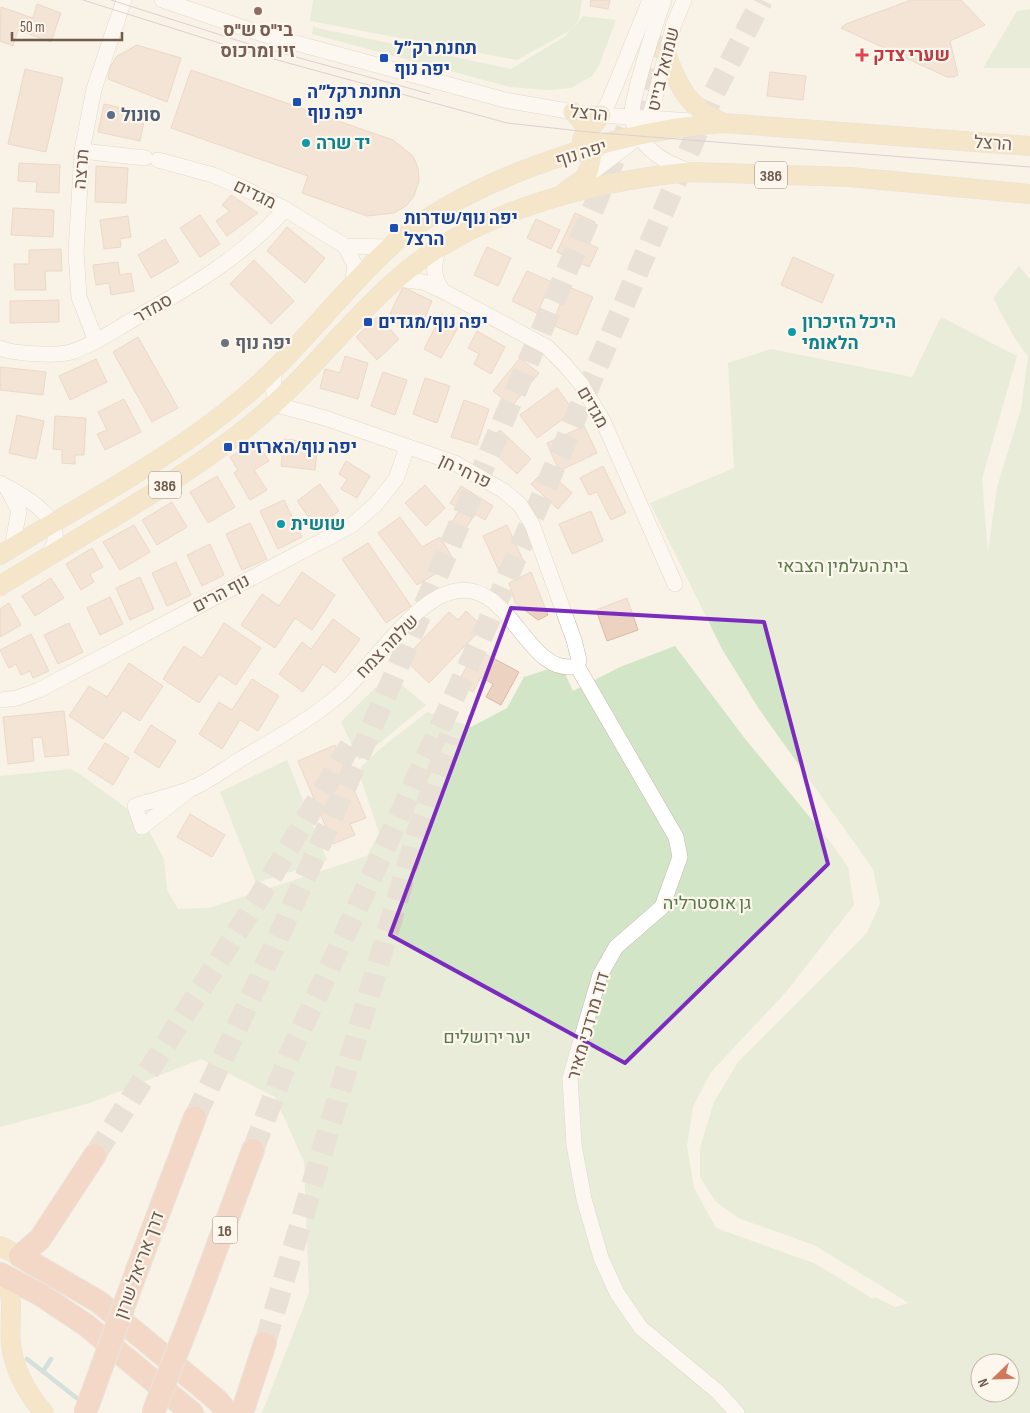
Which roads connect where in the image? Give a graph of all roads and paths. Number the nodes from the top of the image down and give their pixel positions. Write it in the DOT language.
graph roads {
  1 [pos="124,0"];
  2 [pos="162,0"];
  3 [pos="650,0"];
  4 [pos="664,0"];
  5 [pos="684,0"];
  6 [pos="666,53"];
  7 [pos="573,112"];
  8 [pos="601,115"];
  9 [pos="632,117"];
  10 [pos="651,118"];
  11 [pos="724,123"];
  12 [pos="640,136"];
  13 [pos="591,140"];
  14 [pos="1030,146"];
  15 [pos="88,152"];
  16 [pos="691,172"];
  17 [pos="586,177"];
  18 [pos="1030,194"];
  19 [pos="550,200"];
  20 [pos="284,209"];
  21 [pos="345,246"];
  22 [pos="389,247"];
  23 [pos="439,248"];
  24 [pos="397,279"];
  25 [pos="352,287"];
  26 [pos="444,291"];
  27 [pos="96,341"];
  28 [pos="0,348"];
  29 [pos="276,368"];
  30 [pos="277,402"];
  31 [pos="407,447"];
  32 [pos="3,485"];
  33 [pos="52,523"];
  34 [pos="6,551"];
  35 [pos="46,557"];
  36 [pos="675,584"];
  37 [pos="0,586"];
  38 [pos="577,666"];
  39 [pos="0,700"];
  40 [pos="194,787"];
  41 [pos="195,1117"];
  42 [pos="253,1150"];
  43 [pos="95,1155"];
  44 [pos="0,1246"];
  45 [pos="20,1256"];
  46 [pos="1,1274"];
  47 [pos="265,1343"];
  48 [pos="44,1413"];
  49 [pos="85,1413"];
  50 [pos="153,1413"];
  51 [pos="192,1413"];
  52 [pos="228,1413"];
  53 [pos="242,1413"];
  54 [pos="737,1413"];
  1 -- 15 [label="street, תרצה"];
  2 -- 7 [label="street, הרצל"];
  3 -- 8 [label="street"];
  4 -- 9 [label="street, שמואל בייט"];
  5 -- 6 [label="street, שמואל בייט"];
  6 -- 10 [label="street, שמואל בייט"];
  6 -- 11 [label="main road"];
  7 -- 8 [label="street, הרצל"];
  7 -- 13 [label="main road"];
  8 -- 9 [label="street, הרצל"];
  8 -- 13 [label="main road"];
  9 -- 10 [label="street, הרצל"];
  9 -- 12 [label="street, שמואל בייט"];
  10 -- 11 [label="street, הרצל"];
  10 -- 12 [label="street, שמואל בייט"];
  11 -- 12 [label="main road, יפה נוף / 386"];
  11 -- 14 [label="main road, הרצל / 386"];
  12 -- 13 [label="main road, יפה נוף / 386"];
  12 -- 16 [label="street, שמואל בייט"];
  12 -- 17 [label="street, שמואל בייט"];
  13 -- 17 [label="main road"];
  13 -- 22 [label="main road, יפה נוף / 386"];
  15 -- 20 [label="street, מגדים"];
  15 -- 27 [label="street, תרצה"];
  16 -- 18 [label="main road, 386"];
  16 -- 19 [label="main road, יפה נוף / 386"];
  17 -- 19 [label="main road"];
  19 -- 23 [label="main road, יפה נוף / 386"];
  20 -- 21 [label="street, מגדים"];
  20 -- 27 [label="street, סמדר"];
  21 -- 22 [label="street, מגדים"];
  21 -- 25 [label="street"];
  22 -- 25 [label="main road, יפה נוף / 386"];
  23 -- 24 [label="main road, יפה נוף / 386"];
  23 -- 26 [label="street"];
  24 -- 26 [label="street, מגדים"];
  24 -- 30 [label="main road, יפה נוף / 386"];
  25 -- 29 [label="main road, יפה נוף / 386"];
  26 -- 36 [label="street, מגדים"];
  27 -- 28 [label="street, סמדר"];
  29 -- 30 [label="street"];
  29 -- 33 [label="main road, יפה נוף / 386"];
  30 -- 31 [label="street, פרחי חן"];
  30 -- 35 [label="main road, יפה נוף / 386"];
  31 -- 38 [label="street, פרחי חן"];
  31 -- 39 [label="street, נוף הרים"];
  32 -- 33 [label="street"];
  32 -- 34 [label="street"];
  33 -- 34 [label="main road, יפה נוף / 386"];
  33 -- 35 [label="street"];
  35 -- 37 [label="main road, יפה נוף / 386"];
  38 -- 40 [label="street, שלמה צמח"];
  38 -- 54 [label="street, דוד מרדכי מאיר"];
  41 -- 49 [label="highway, דרך אריאל שרון, bridge"];
  42 -- 50 [label="highway, 16, bridge"];
  43 -- 45 [label="highway"];
  44 -- 45 [label="main road"];
  45 -- 52 [label="highway"];
  46 -- 48 [label="main road"];
  46 -- 51 [label="highway"];
  47 -- 53 [label="highway"];
}
